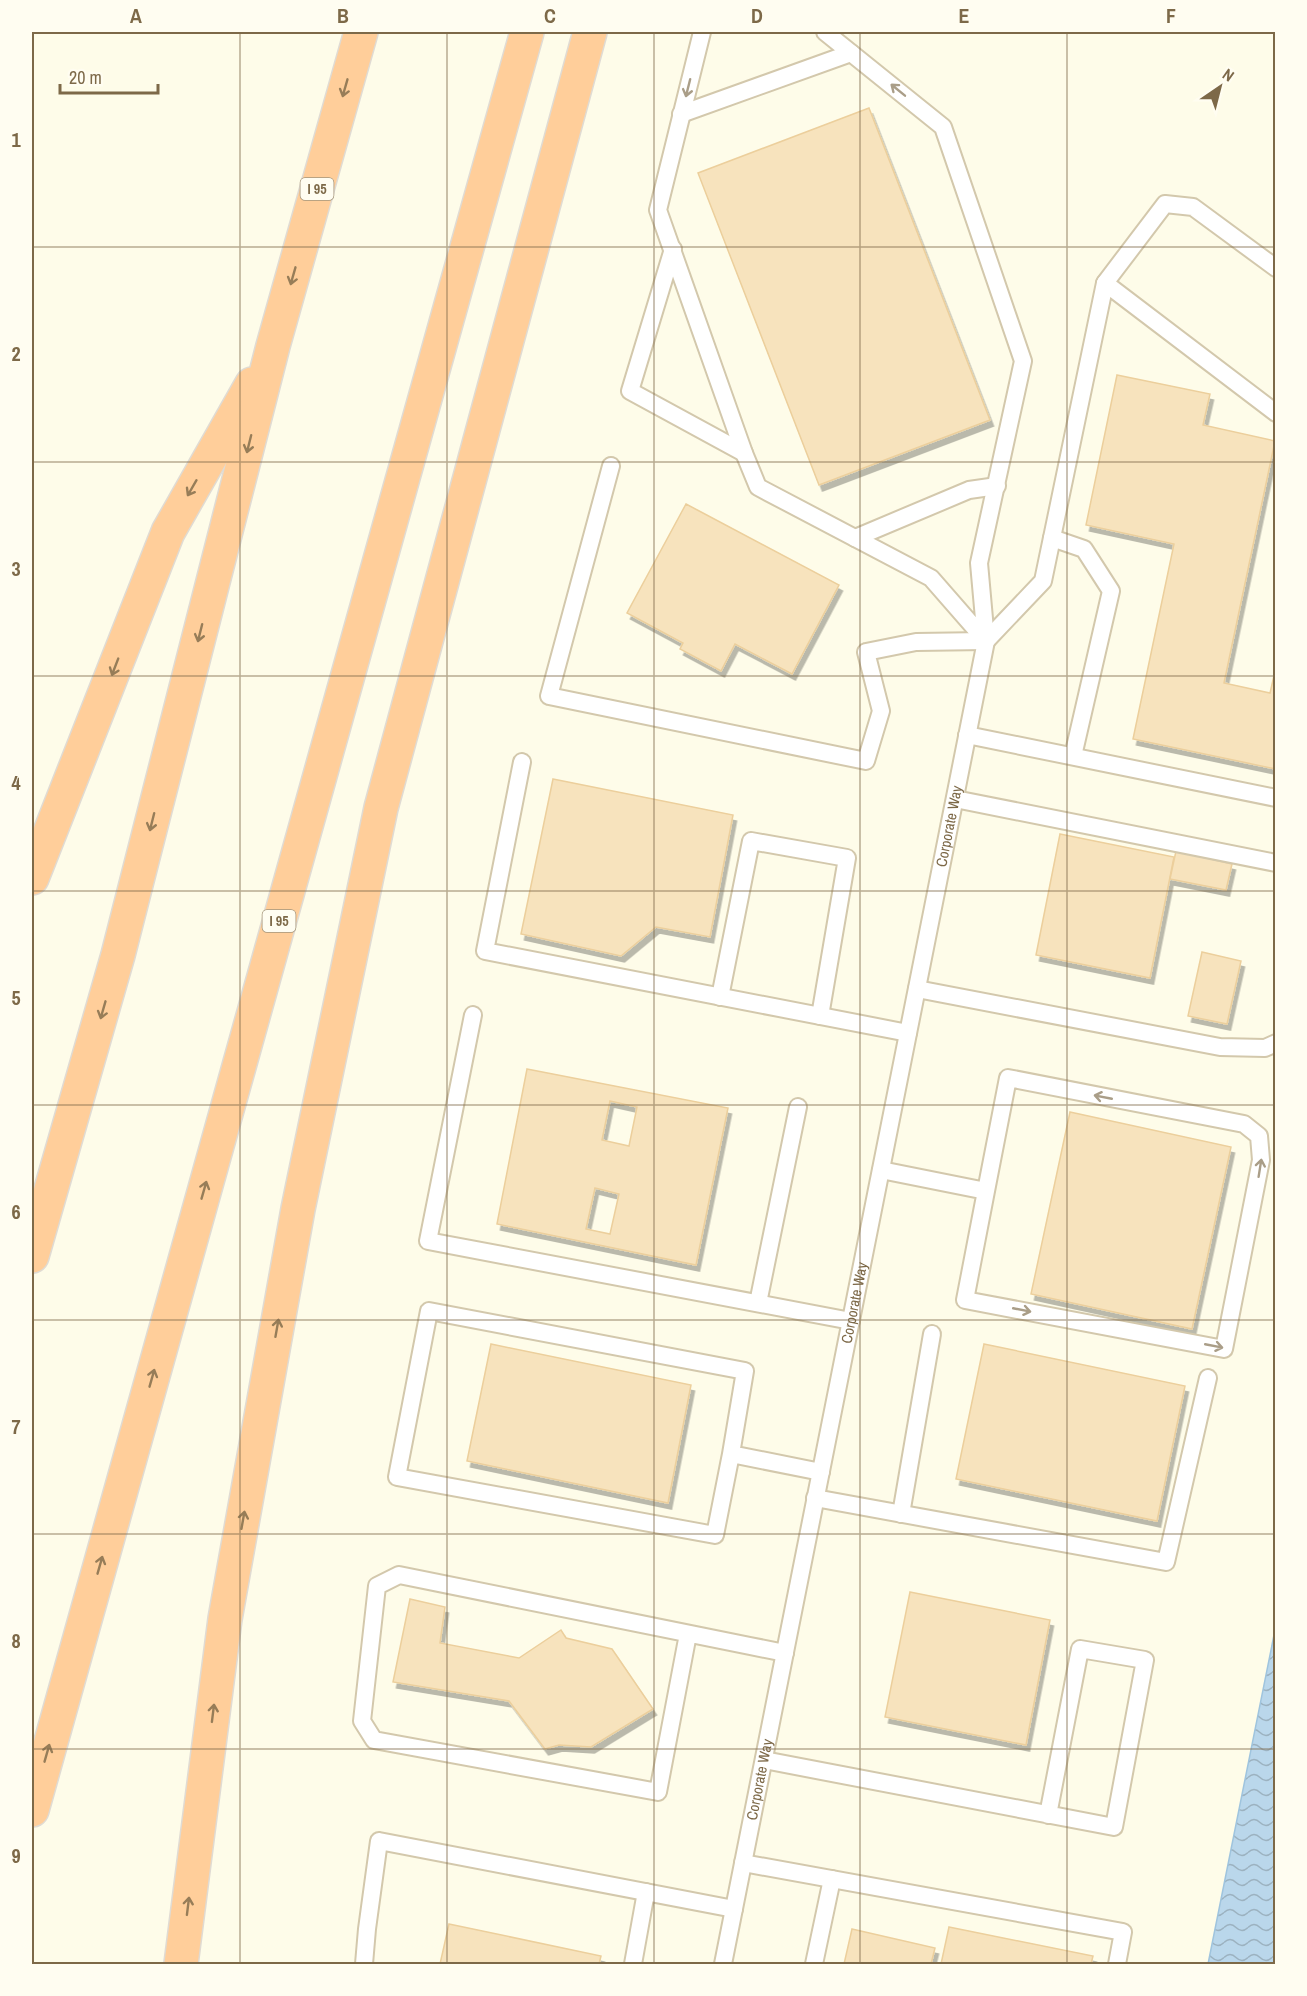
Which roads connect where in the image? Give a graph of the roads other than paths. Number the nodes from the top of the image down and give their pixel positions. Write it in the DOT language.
graph roads {
  1 [pos="361,32"];
  2 [pos="527,32"];
  3 [pos="590,32"];
  4 [pos="702,32"];
  5 [pos="825,32"];
  6 [pos="851,53"];
  7 [pos="681,114"];
  8 [pos="673,249"];
  9 [pos="1275,268"];
  10 [pos="1105,283"];
  11 [pos="273,346"];
  12 [pos="1275,413"];
  13 [pos="744,453"];
  14 [pos="611,466"];
  15 [pos="997,486"];
  16 [pos="855,538"];
  17 [pos="1052,538"];
  18 [pos="986,641"];
  19 [pos="967,735"];
  20 [pos="1073,756"];
  21 [pos="522,762"];
  22 [pos="1275,798"];
  23 [pos="955,799"];
  24 [pos="1275,863"];
  25 [pos="32,878"];
  26 [pos="917,989"];
  27 [pos="720,997"];
  28 [pos="473,1015"];
  29 [pos="820,1016"];
  30 [pos="908,1033"];
  31 [pos="1275,1043"];
  32 [pos="798,1107"];
  33 [pos="881,1170"];
  34 [pos="986,1191"];
  35 [pos="32,1256"];
  36 [pos="758,1303"];
  37 [pos="851,1321"];
  38 [pos="932,1334"];
  39 [pos="1208,1378"];
  40 [pos="731,1454"];
  41 [pos="821,1472"];
  42 [pos="815,1498"];
  43 [pos="901,1514"];
  44 [pos="688,1634"];
  45 [pos="785,1653"];
  46 [pos="764,1760"];
  47 [pos="32,1810"];
  48 [pos="1048,1815"];
  49 [pos="743,1863"];
  50 [pos="832,1879"];
  51 [pos="646,1892"];
  52 [pos="734,1909"];
  53 [pos="181,1965"];
  54 [pos="364,1965"];
  55 [pos="633,1965"];
  56 [pos="723,1965"];
  57 [pos="814,1965"];
  58 [pos="1116,1965"];
  1 -- 11 [label="highway, I 95, one-way"];
  47 -- 2 [label="highway, I 95, one-way"];
  53 -- 3 [label="highway, one-way"];
  4 -- 7 [label="lane, one-way"];
  5 -- 6 [label="lane"];
  6 -- 7 [label="lane"];
  15 -- 6 [label="lane, Corporate Way, one-way"];
  7 -- 8 [label="lane"];
  8 -- 13 [label="lane"];
  8 -- 13 [label="lane"];
  9 -- 10 [label="lane"];
  10 -- 12 [label="lane"];
  10 -- 17 [label="lane"];
  11 -- 25 [label="highway, one-way"];
  11 -- 35 [label="highway, I 95, one-way"];
  13 -- 16 [label="lane"];
  14 -- 18 [label="lane"];
  15 -- 16 [label="lane"];
  15 -- 18 [label="lane, Corporate Way"];
  16 -- 18 [label="lane"];
  17 -- 18 [label="lane"];
  17 -- 20 [label="lane"];
  18 -- 19 [label="lane, Corporate Way"];
  19 -- 20 [label="lane"];
  19 -- 23 [label="lane, Corporate Way"];
  20 -- 22 [label="lane"];
  21 -- 27 [label="lane"];
  23 -- 24 [label="lane"];
  23 -- 26 [label="lane, Corporate Way"];
  26 -- 30 [label="lane, Corporate Way"];
  26 -- 31 [label="lane"];
  27 -- 29 [label="lane"];
  27 -- 29 [label="lane"];
  28 -- 36 [label="lane"];
  29 -- 30 [label="lane"];
  30 -- 33 [label="lane, Corporate Way"];
  32 -- 36 [label="lane"];
  33 -- 34 [label="lane"];
  33 -- 37 [label="lane, Corporate Way"];
  34 -- 34 [label="lane, one-way"];
  36 -- 37 [label="lane"];
  37 -- 41 [label="lane, Corporate Way"];
  38 -- 43 [label="lane"];
  39 -- 43 [label="lane"];
  40 -- 40 [label="lane"];
  40 -- 41 [label="lane"];
  41 -- 42 [label="lane, Corporate Way"];
  42 -- 43 [label="lane"];
  42 -- 45 [label="lane, Corporate Way"];
  44 -- 44 [label="lane"];
  44 -- 45 [label="lane"];
  45 -- 46 [label="lane, Corporate Way"];
  46 -- 48 [label="lane"];
  46 -- 49 [label="lane, Corporate Way"];
  48 -- 48 [label="lane"];
  49 -- 50 [label="lane"];
  49 -- 52 [label="lane, Corporate Way"];
  50 -- 57 [label="lane"];
  50 -- 58 [label="lane"];
  51 -- 52 [label="lane"];
  51 -- 54 [label="lane"];
  51 -- 55 [label="lane"];
  52 -- 56 [label="lane, Corporate Way"];
}
